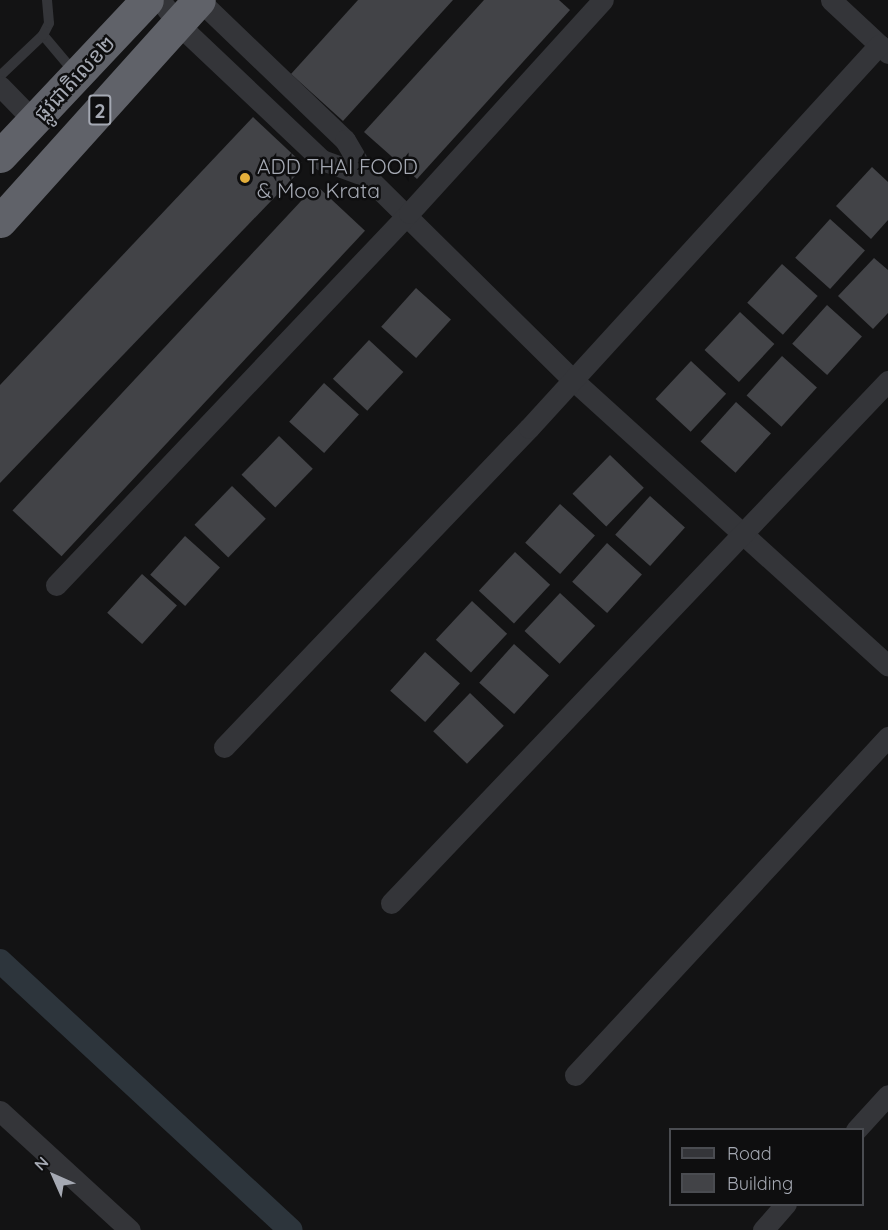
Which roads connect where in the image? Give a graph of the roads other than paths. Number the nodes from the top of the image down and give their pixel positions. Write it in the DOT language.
graph roads {
  1 [pos="47,0"];
  2 [pos="147,0"];
  3 [pos="199,0"];
  4 [pos="603,0"];
  5 [pos="831,0"];
  6 [pos="169,12"];
  7 [pos="43,35"];
  8 [pos="884,49"];
  9 [pos="77,75"];
  10 [pos="0,76"];
  11 [pos="0,86"];
  12 [pos="34,121"];
  13 [pos="0,156"];
  14 [pos="366,176"];
  15 [pos="409,213"];
  16 [pos="0,220"];
  17 [pos="573,380"];
  18 [pos="888,381"];
  19 [pos="742,533"];
  20 [pos="56,585"];
  21 [pos="888,666"];
  22 [pos="888,737"];
  23 [pos="224,747"];
  24 [pos="391,903"];
  25 [pos="575,1075"];
  26 [pos="888,1095"];
  27 [pos="0,1111"];
  28 [pos="858,1128"];
  29 [pos="784,1206"];
  30 [pos="130,1230"];
  31 [pos="763,1230"];
  1 -- 7 [label="lane"];
  2 -- 9 [label="highway, ផ្លូវជាតិលេខ២ / 2"];
  3 -- 6 [label="highway, ផ្លូវជាតិលេខ២ / 2"];
  3 -- 14 [label="street"];
  4 -- 15 [label="street"];
  5 -- 8 [label="street"];
  6 -- 14 [label="street"];
  6 -- 16 [label="highway, ផ្លូវជាតិលេខ២ / 2"];
  7 -- 9 [label="lane"];
  7 -- 10 [label="lane"];
  8 -- 17 [label="street"];
  9 -- 12 [label="highway, ផ្លូវជាតិលេខ២ / 2"];
  11 -- 12 [label="street"];
  12 -- 13 [label="highway, ផ្លូវជាតិលេខ២ / 2"];
  14 -- 15 [label="street"];
  15 -- 17 [label="street"];
  15 -- 20 [label="street"];
  17 -- 19 [label="street"];
  17 -- 23 [label="street"];
  18 -- 19 [label="street"];
  19 -- 21 [label="street"];
  19 -- 24 [label="street"];
  22 -- 25 [label="street"];
  26 -- 28 [label="street"];
  27 -- 30 [label="street"];
  29 -- 31 [label="street"];
}
